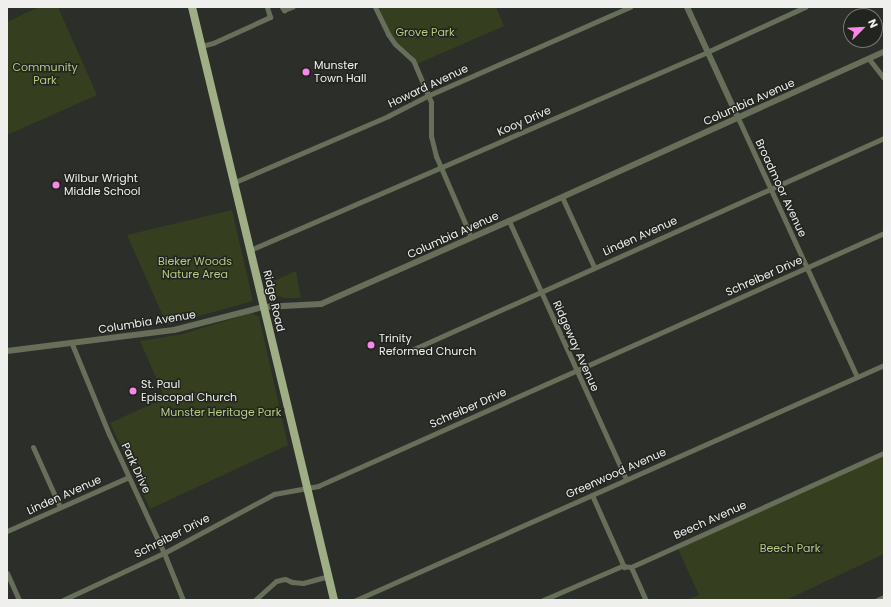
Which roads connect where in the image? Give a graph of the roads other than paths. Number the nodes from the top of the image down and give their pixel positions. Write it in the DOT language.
graph roads {
  1 [pos="192,7"];
  2 [pos="267,7"];
  3 [pos="282,7"];
  4 [pos="292,7"];
  5 [pos="375,7"];
  6 [pos="630,7"];
  7 [pos="687,7"];
  8 [pos="805,7"];
  9 [pos="201,46"];
  10 [pos="707,52"];
  11 [pos="884,52"];
  12 [pos="869,59"];
  13 [pos="884,78"];
  14 [pos="427,96"];
  15 [pos="738,118"];
  16 [pos="884,138"];
  17 [pos="442,168"];
  18 [pos="235,182"];
  19 [pos="771,189"];
  20 [pos="562,197"];
  21 [pos="509,221"];
  22 [pos="884,234"];
  23 [pos="471,237"];
  24 [pos="250,250"];
  25 [pos="594,267"];
  26 [pos="807,268"];
  27 [pos="540,291"];
  28 [pos="263,307"];
  29 [pos="72,344"];
  30 [pos="7,352"];
  31 [pos="405,353"];
  32 [pos="884,365"];
  33 [pos="576,370"];
  34 [pos="857,377"];
  35 [pos="33,447"];
  36 [pos="884,453"];
  37 [pos="129,477"];
  38 [pos="626,479"];
  39 [pos="307,489"];
  40 [pos="592,495"];
  41 [pos="60,507"];
  42 [pos="7,531"];
  43 [pos="164,553"];
  44 [pos="624,567"];
  45 [pos="631,567"];
  46 [pos="7,573"];
  47 [pos="328,576"];
  48 [pos="884,597"];
  49 [pos="19,600"];
  50 [pos="63,600"];
  51 [pos="183,600"];
  52 [pos="255,600"];
  53 [pos="334,600"];
  54 [pos="356,600"];
  55 [pos="543,600"];
  56 [pos="646,600"];
  57 [pos="877,600"];
  1 -- 9 [label="main road, Ridge Road"];
  2 -- 9 [label="street"];
  3 -- 4 [label="street"];
  5 -- 14 [label="street"];
  6 -- 14 [label="street, Howard Avenue"];
  7 -- 10 [label="street, Broadmoor Avenue"];
  8 -- 10 [label="street, Kooy Drive"];
  9 -- 18 [label="main road, Ridge Road"];
  10 -- 15 [label="street, Broadmoor Avenue"];
  10 -- 17 [label="street, Kooy Drive"];
  11 -- 12 [label="street, Columbia Avenue"];
  12 -- 13 [label="street"];
  12 -- 15 [label="street, Columbia Avenue"];
  14 -- 17 [label="street"];
  14 -- 18 [label="street, Howard Avenue"];
  15 -- 19 [label="street, Broadmoor Avenue"];
  15 -- 20 [label="street, Columbia Avenue"];
  16 -- 19 [label="street, Linden Avenue"];
  17 -- 23 [label="street"];
  17 -- 24 [label="street, Kooy Drive"];
  18 -- 24 [label="main road, Ridge Road"];
  19 -- 25 [label="street, Linden Avenue"];
  19 -- 26 [label="street, Broadmoor Avenue"];
  20 -- 21 [label="street, Columbia Avenue"];
  20 -- 25 [label="street"];
  21 -- 23 [label="street, Columbia Avenue"];
  21 -- 27 [label="street, Ridgeway Avenue"];
  22 -- 26 [label="street, Schreiber Drive"];
  23 -- 28 [label="street, Columbia Avenue"];
  24 -- 28 [label="main road, Ridge Road"];
  25 -- 27 [label="street, Linden Avenue"];
  26 -- 33 [label="street, Schreiber Drive"];
  26 -- 34 [label="street, Broadmoor Avenue"];
  27 -- 31 [label="street, Linden Avenue"];
  27 -- 33 [label="street, Ridgeway Avenue"];
  28 -- 29 [label="street, Columbia Avenue"];
  28 -- 39 [label="main road, Ridge Road"];
  29 -- 30 [label="street, Columbia Avenue"];
  29 -- 37 [label="street, Park Drive"];
  32 -- 34 [label="street, Greenwood Avenue"];
  33 -- 38 [label="street, Ridgeway Avenue"];
  33 -- 39 [label="street, Schreiber Drive"];
  34 -- 38 [label="street, Greenwood Avenue"];
  35 -- 41 [label="street"];
  36 -- 45 [label="street, Beech Avenue"];
  37 -- 41 [label="street, Linden Avenue"];
  37 -- 43 [label="street, Park Drive"];
  38 -- 40 [label="street, Greenwood Avenue"];
  39 -- 43 [label="street, Schreiber Drive"];
  39 -- 47 [label="main road, Ridge Road"];
  40 -- 44 [label="street"];
  40 -- 54 [label="street, Greenwood Avenue"];
  41 -- 42 [label="street, Linden Avenue"];
  43 -- 50 [label="street, Schreiber Drive"];
  43 -- 51 [label="street, Park Drive"];
  44 -- 45 [label="street, Beech Avenue"];
  44 -- 55 [label="street, Beech Avenue"];
  45 -- 56 [label="street"];
  46 -- 49 [label="street"];
  47 -- 52 [label="street"];
  47 -- 53 [label="main road, Ridge Road"];
  48 -- 57 [label="street"];
}
